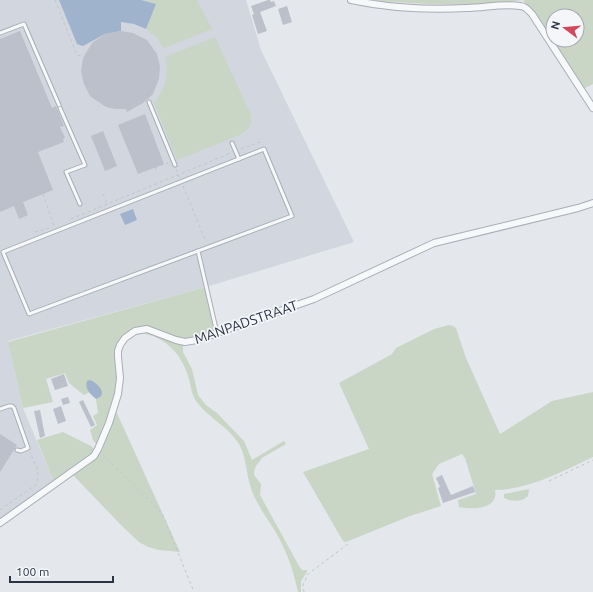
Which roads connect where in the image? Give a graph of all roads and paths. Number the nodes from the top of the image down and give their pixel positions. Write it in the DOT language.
graph roads {
  1 [pos="54,0"];
  2 [pos="351,0"];
  3 [pos="0,33"];
  4 [pos="81,56"];
  5 [pos="149,102"];
  6 [pos="593,108"];
  7 [pos="232,143"];
  8 [pos="263,149"];
  9 [pos="236,151"];
  10 [pos="239,159"];
  11 [pos="173,161"];
  12 [pos="175,165"];
  13 [pos="157,172"];
  14 [pos="178,175"];
  15 [pos="181,182"];
  16 [pos="43,194"];
  17 [pos="103,194"];
  18 [pos="593,203"];
  19 [pos="80,204"];
  20 [pos="107,204"];
  21 [pos="67,221"];
  22 [pos="34,232"];
  23 [pos="208,247"];
  24 [pos="198,251"];
  25 [pos="217,333"];
  26 [pos="0,409"];
  27 [pos="28,448"];
  28 [pos="18,450"];
  29 [pos="98,450"];
  30 [pos="593,460"];
  31 [pos="550,481"];
  32 [pos="0,510"];
  33 [pos="0,523"];
  34 [pos="348,544"];
  35 [pos="194,592"];
  36 [pos="304,592"];
  1 -- 4 [label="path"];
  2 -- 6 [label="street"];
  3 -- 19 [label="lane"];
  5 -- 11 [label="lane"];
  7 -- 9 [label="lane"];
  8 -- 9 [label="path"];
  8 -- 10 [label="lane"];
  8 -- 23 [label="lane"];
  9 -- 10 [label="lane"];
  9 -- 14 [label="path"];
  10 -- 15 [label="lane"];
  11 -- 12 [label="lane"];
  11 -- 13 [label="path"];
  12 -- 14 [label="path"];
  14 -- 15 [label="path"];
  14 -- 20 [label="path"];
  15 -- 23 [label="path"];
  15 -- 24 [label="lane"];
  16 -- 22 [label="path"];
  17 -- 20 [label="path"];
  18 -- 25 [label="street, MANPADSTRAAT"];
  20 -- 21 [label="path"];
  23 -- 24 [label="lane"];
  24 -- 25 [label="lane"];
  25 -- 29 [label="street, MANPADSTRAAT"];
  26 -- 27 [label="lane"];
  27 -- 28 [label="lane"];
  27 -- 32 [label="path"];
  29 -- 33 [label="street, MANPADSTRAAT"];
  29 -- 35 [label="path"];
  30 -- 31 [label="path"];
  34 -- 36 [label="path"];
}
